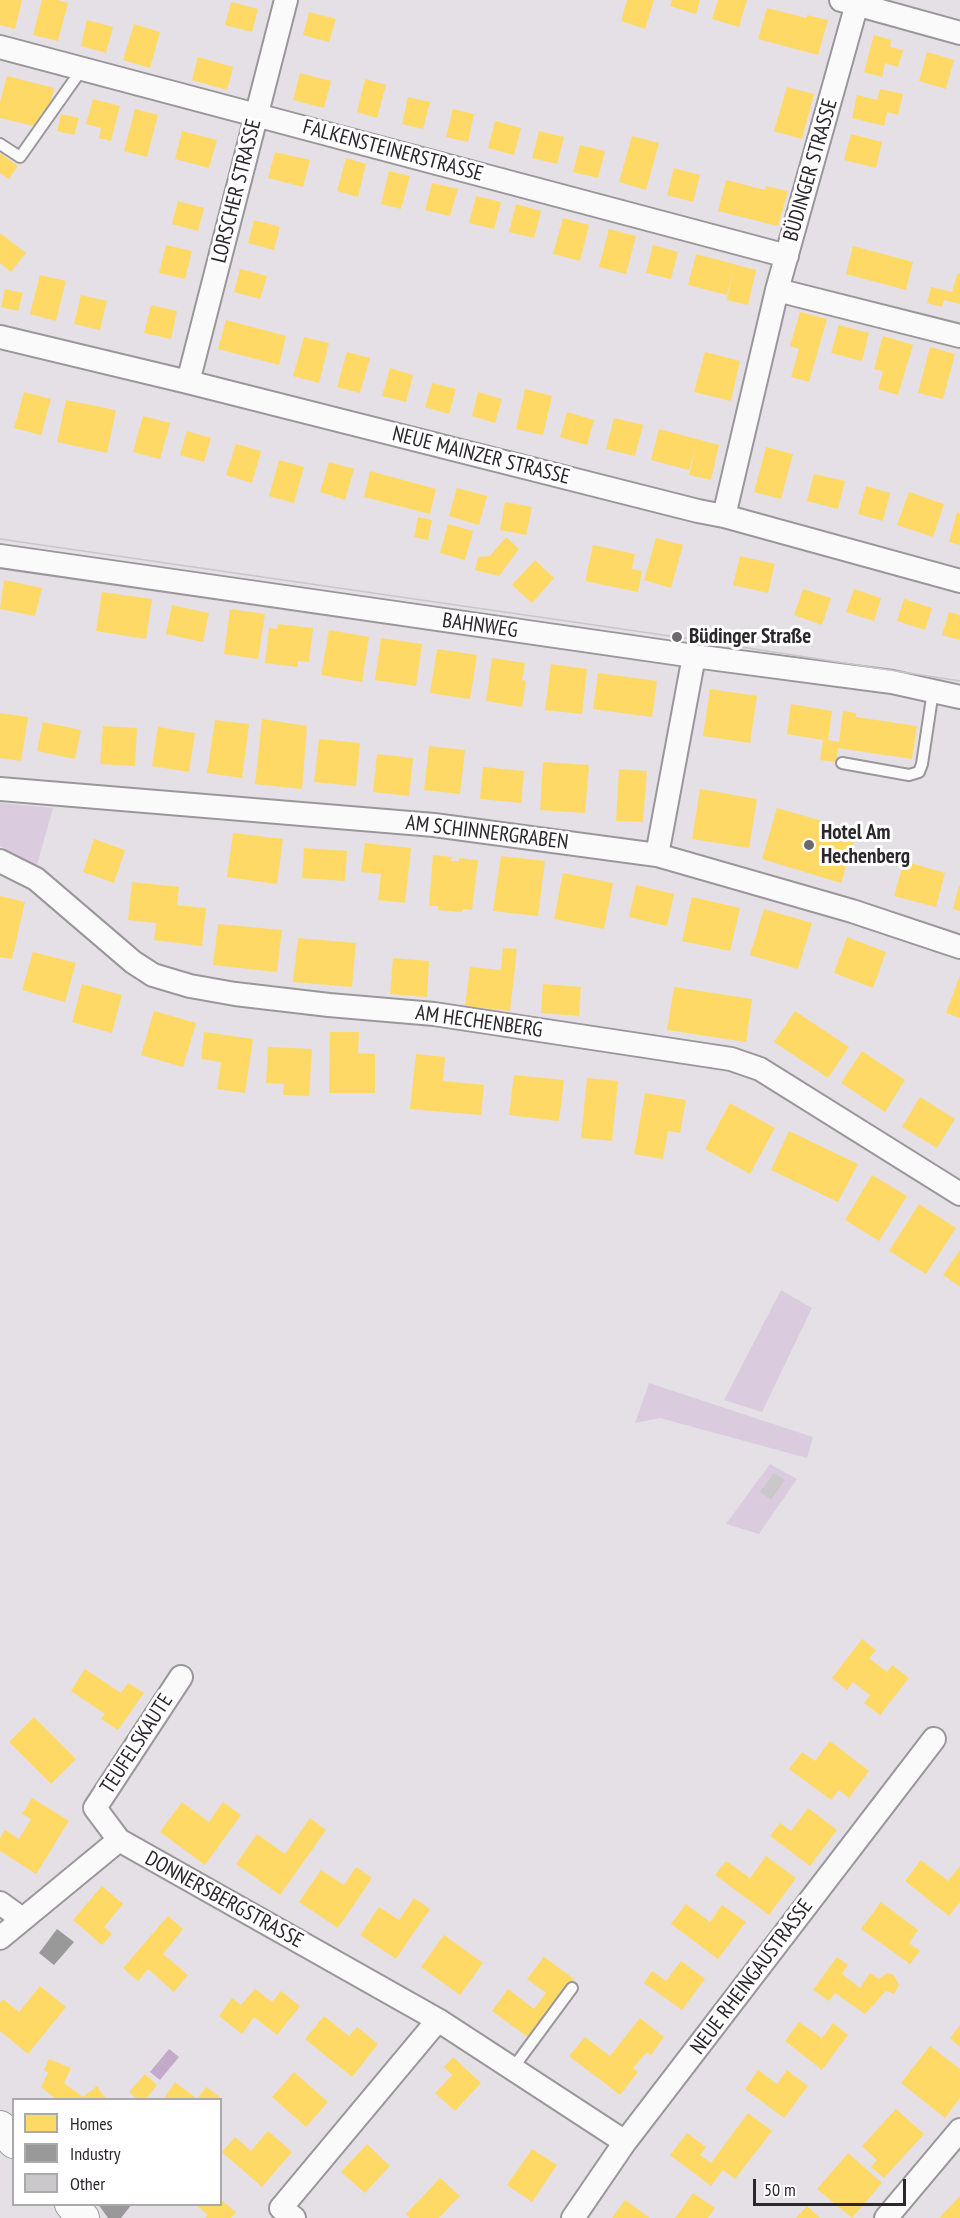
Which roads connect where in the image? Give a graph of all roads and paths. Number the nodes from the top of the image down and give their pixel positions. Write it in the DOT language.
graph roads {
  1 [pos="286,0"];
  2 [pos="852,2"];
  3 [pos="960,33"];
  4 [pos="0,47"];
  5 [pos="82,69"];
  6 [pos="256,114"];
  7 [pos="0,144"];
  8 [pos="787,256"];
  9 [pos="777,290"];
  10 [pos="960,336"];
  11 [pos="0,337"];
  12 [pos="188,382"];
  13 [pos="724,516"];
  14 [pos="0,556"];
  15 [pos="960,581"];
  16 [pos="694,656"];
  17 [pos="933,691"];
  18 [pos="960,697"];
  19 [pos="842,763"];
  20 [pos="0,789"];
  21 [pos="657,855"];
  22 [pos="0,861"];
  23 [pos="960,947"];
  24 [pos="960,1194"];
  25 [pos="181,1677"];
  26 [pos="934,1739"];
  27 [pos="119,1840"];
  28 [pos="0,1903"];
  29 [pos="22,1919"];
  30 [pos="0,1938"];
  31 [pos="572,1988"];
  32 [pos="438,2020"];
  33 [pos="513,2068"];
  34 [pos="0,2127"];
  35 [pos="960,2130"];
  36 [pos="12,2140"];
  37 [pos="625,2142"];
  38 [pos="72,2206"];
  39 [pos="83,2218"];
  40 [pos="294,2218"];
  41 [pos="573,2218"];
  42 [pos="886,2218"];
  1 -- 6 [label="street, LORSCHER STRASSE"];
  2 -- 3 [label="street"];
  2 -- 8 [label="street, BÜDINGER STRASSE"];
  4 -- 5 [label="street, FALKENSTEINERSTRASSE"];
  5 -- 6 [label="street, FALKENSTEINERSTRASSE"];
  5 -- 7 [label="lane"];
  6 -- 8 [label="street, FALKENSTEINERSTRASSE"];
  6 -- 12 [label="street, LORSCHER STRASSE"];
  8 -- 9 [label="street, BÜDINGER STRASSE"];
  9 -- 10 [label="street"];
  9 -- 13 [label="street, BÜDINGER STRASSE"];
  11 -- 12 [label="street, NEUE MAINZER STRASSE"];
  12 -- 13 [label="street, NEUE MAINZER STRASSE"];
  13 -- 15 [label="street, NEUE MAINZER STRASSE"];
  14 -- 16 [label="street, BAHNWEG"];
  16 -- 17 [label="street, BAHNWEG"];
  16 -- 21 [label="street"];
  17 -- 18 [label="street, BAHNWEG"];
  17 -- 19 [label="lane"];
  20 -- 21 [label="street, AM SCHINNERGRABEN"];
  21 -- 23 [label="street, AM SCHINNERGRABEN"];
  22 -- 24 [label="street, AM HECHENBERG"];
  25 -- 27 [label="street, TEUFELSKAUTE"];
  26 -- 37 [label="street, NEUE RHEINGAUSTRASSE"];
  27 -- 29 [label="street"];
  27 -- 32 [label="street, DONNERSBERGSTRASSE"];
  28 -- 29 [label="street"];
  29 -- 30 [label="street"];
  31 -- 33 [label="lane"];
  32 -- 33 [label="street, DONNERSBERGSTRASSE"];
  32 -- 40 [label="street"];
  33 -- 37 [label="street, DONNERSBERGSTRASSE"];
  34 -- 36 [label="street"];
  35 -- 42 [label="street"];
  37 -- 41 [label="street, NEUE RHEINGAUSTRASSE"];
  38 -- 39 [label="street"];
}
